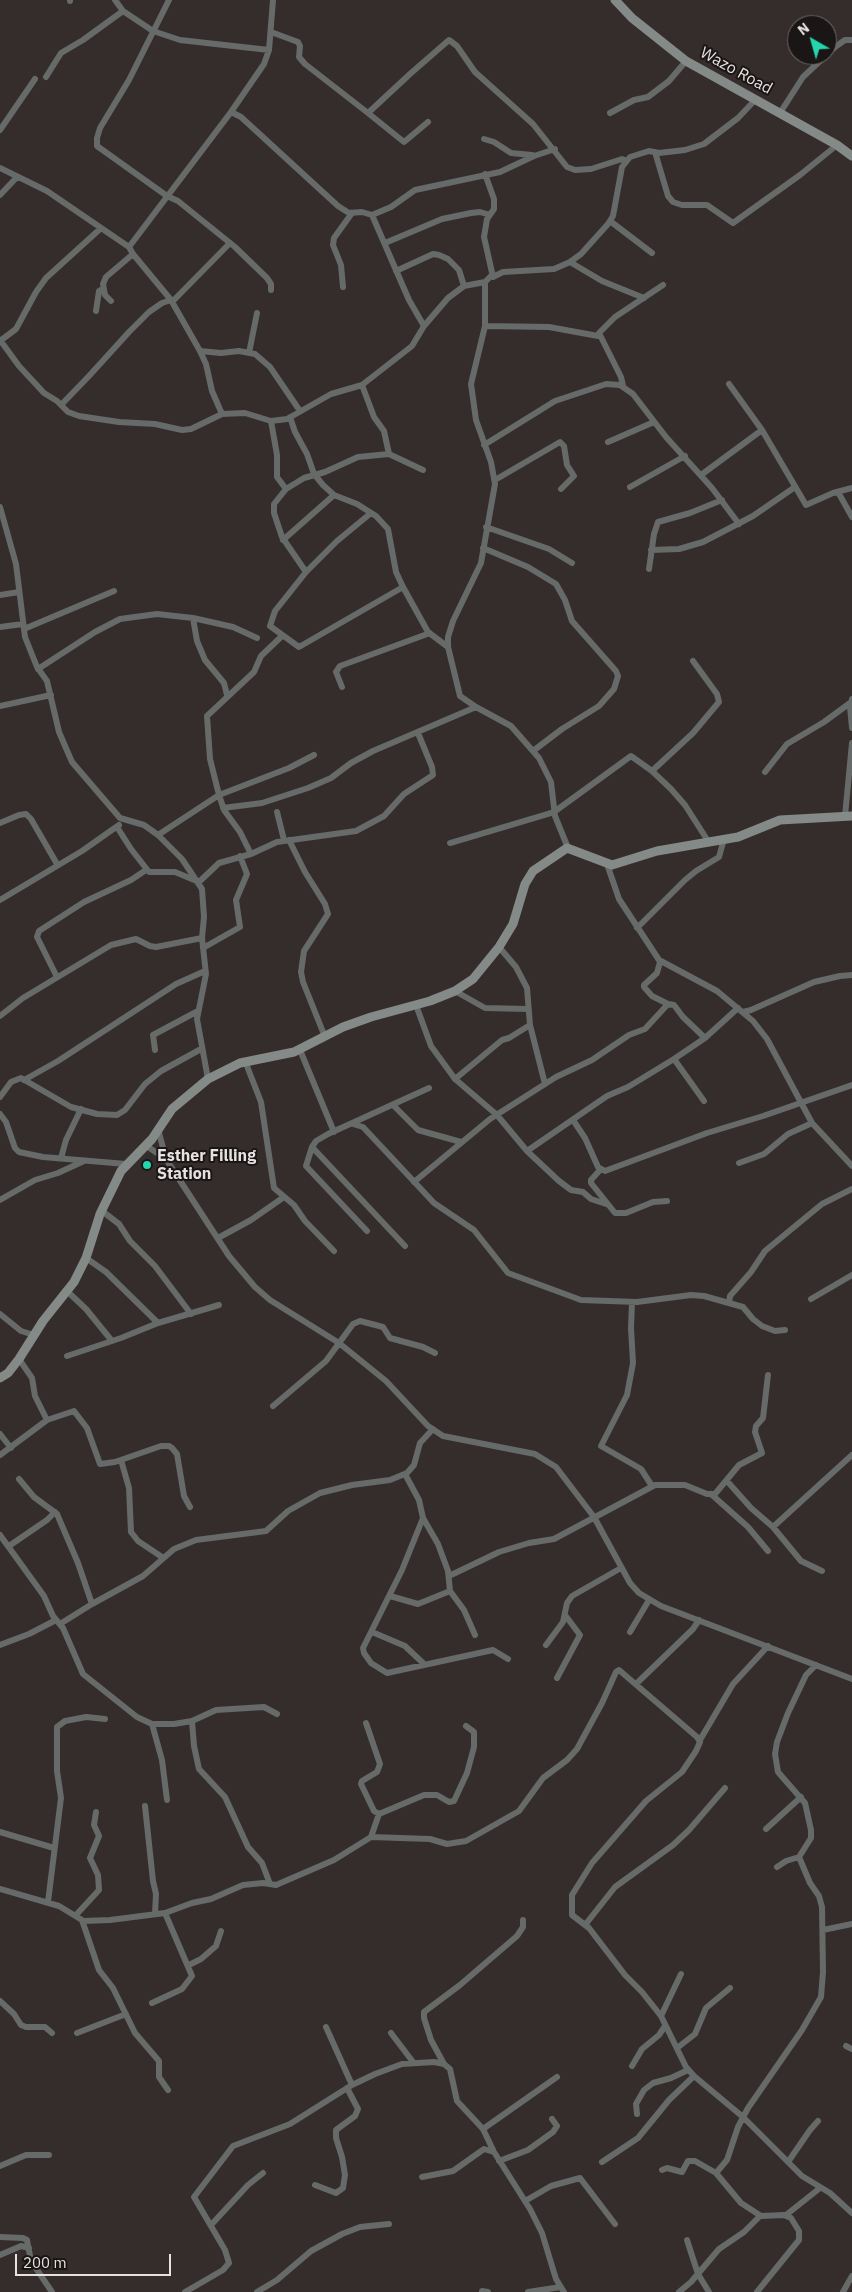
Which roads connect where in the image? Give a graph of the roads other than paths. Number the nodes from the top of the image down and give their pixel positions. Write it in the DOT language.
graph roads {
  1 [pos="114,0"];
  2 [pos="169,0"];
  3 [pos="273,0"];
  4 [pos="615,0"];
  5 [pos="123,11"];
  6 [pos="153,31"];
  7 [pos="271,32"];
  8 [pos="852,40"];
  9 [pos="269,50"];
  10 [pos="686,61"];
  11 [pos="46,77"];
  12 [pos="35,79"];
  13 [pos="756,99"];
  14 [pos="231,112"];
  15 [pos="610,113"];
  16 [pos="780,113"];
  17 [pos="368,114"];
  18 [pos="428,122"];
  19 [pos="0,130"];
  20 [pos="484,138"];
  21 [pos="837,145"];
  22 [pos="555,150"];
  23 [pos="655,152"];
  24 [pos="534,156"];
  25 [pos="852,156"];
  26 [pos="625,160"];
  27 [pos="0,168"];
  28 [pos="484,174"];
  29 [pos="17,177"];
  30 [pos="0,195"];
  31 [pos="167,196"];
  32 [pos="352,213"];
  33 [pos="372,215"];
  34 [pos="490,215"];
  35 [pos="610,221"];
  36 [pos="100,229"];
  37 [pos="230,243"];
  38 [pos="385,243"];
  39 [pos="129,247"];
  40 [pos="652,252"];
  41 [pos="133,254"];
  42 [pos="570,262"];
  43 [pos="396,271"];
  44 [pos="493,277"];
  45 [pos="485,282"];
  46 [pos="663,285"];
  47 [pos="464,286"];
  48 [pos="343,287"];
  49 [pos="103,289"];
  50 [pos="271,290"];
  51 [pos="644,298"];
  52 [pos="111,301"];
  53 [pos="172,301"];
  54 [pos="96,311"];
  55 [pos="257,312"];
  56 [pos="424,326"];
  57 [pos="486,326"];
  58 [pos="598,336"];
  59 [pos="0,340"];
  60 [pos="200,350"];
  61 [pos="249,353"];
  62 [pos="729,384"];
  63 [pos="362,385"];
  64 [pos="623,386"];
  65 [pos="61,404"];
  66 [pos="300,411"];
  67 [pos="222,414"];
  68 [pos="290,417"];
  69 [pos="271,421"];
  70 [pos="654,422"];
  71 [pos="762,430"];
  72 [pos="608,442"];
  73 [pos="484,445"];
  74 [pos="389,454"];
  75 [pos="685,456"];
  76 [pos="424,470"];
  77 [pos="314,474"];
  78 [pos="701,475"];
  79 [pos="495,480"];
  80 [pos="630,487"];
  81 [pos="795,487"];
  82 [pos="852,488"];
  83 [pos="286,489"];
  84 [pos="561,489"];
  85 [pos="838,492"];
  86 [pos="334,495"];
  87 [pos="722,500"];
  88 [pos="0,507"];
  89 [pos="371,513"];
  90 [pos="852,517"];
  91 [pos="739,524"];
  92 [pos="486,527"];
  93 [pos="283,540"];
  94 [pos="483,548"];
  95 [pos="651,550"];
  96 [pos="572,563"];
  97 [pos="649,568"];
  98 [pos="306,572"];
  99 [pos="403,587"];
  100 [pos="114,591"];
  101 [pos="18,592"];
  102 [pos="0,595"];
  103 [pos="193,618"];
  104 [pos="0,627"];
  105 [pos="24,627"];
  106 [pos="430,633"];
  107 [pos="282,636"];
  108 [pos="257,638"];
  109 [pos="448,647"];
  110 [pos="693,661"];
  111 [pos="38,669"];
  112 [pos="342,688"];
  113 [pos="51,695"];
  114 [pos="227,695"];
  115 [pos="851,701"];
  116 [pos="0,706"];
  117 [pos="476,707"];
  118 [pos="852,728"];
  119 [pos="418,733"];
  120 [pos="852,743"];
  121 [pos="533,750"];
  122 [pos="314,755"];
  123 [pos="652,771"];
  124 [pos="765,772"];
  125 [pos="219,795"];
  126 [pos="224,808"];
  127 [pos="277,812"];
  128 [pos="554,812"];
  129 [pos="849,816"];
  130 [pos="124,820"];
  131 [pos="0,823"];
  132 [pos="117,827"];
  133 [pos="158,834"];
  134 [pos="724,839"];
  135 [pos="286,840"];
  136 [pos="708,841"];
  137 [pos="450,843"];
  138 [pos="568,848"];
  139 [pos="251,854"];
  140 [pos="240,856"];
  141 [pos="57,864"];
  142 [pos="607,864"];
  143 [pos="146,870"];
  144 [pos="199,882"];
  145 [pos="0,900"];
  146 [pos="637,928"];
  147 [pos="202,938"];
  148 [pos="499,947"];
  149 [pos="203,948"];
  150 [pos="660,962"];
  151 [pos="205,971"];
  152 [pos="852,975"];
  153 [pos="57,977"];
  154 [pos="455,991"];
  155 [pos="668,1004"];
  156 [pos="416,1005"];
  157 [pos="527,1009"];
  158 [pos="741,1010"];
  159 [pos="198,1011"];
  160 [pos="0,1016"];
  161 [pos="530,1025"];
  162 [pos="325,1037"];
  163 [pos="705,1038"];
  164 [pos="201,1049"];
  165 [pos="155,1050"];
  166 [pos="300,1050"];
  167 [pos="674,1059"];
  168 [pos="245,1061"];
  169 [pos="208,1079"];
  170 [pos="455,1079"];
  171 [pos="24,1080"];
  172 [pos="545,1084"];
  173 [pos="852,1086"];
  174 [pos="429,1088"];
  175 [pos="0,1097"];
  176 [pos="704,1101"];
  177 [pos="800,1103"];
  178 [pos="393,1106"];
  179 [pos="81,1109"];
  180 [pos="0,1114"];
  181 [pos="497,1114"];
  182 [pos="573,1120"];
  183 [pos="812,1123"];
  184 [pos="353,1124"];
  185 [pos="158,1128"];
  186 [pos="334,1132"];
  187 [pos="461,1142"];
  188 [pos="145,1145"];
  189 [pos="312,1147"];
  190 [pos="528,1151"];
  191 [pos="60,1158"];
  192 [pos="87,1160"];
  193 [pos="166,1160"];
  194 [pos="739,1163"];
  195 [pos="126,1164"];
  196 [pos="852,1166"];
  197 [pos="600,1170"];
  198 [pos="414,1182"];
  199 [pos="852,1189"];
  200 [pos="284,1197"];
  201 [pos="0,1200"];
  202 [pos="667,1201"];
  203 [pos="606,1204"];
  204 [pos="102,1211"];
  205 [pos="367,1231"];
  206 [pos="218,1238"];
  207 [pos="405,1246"];
  208 [pos="334,1251"];
  209 [pos="86,1258"];
  210 [pos="852,1275"];
  211 [pos="68,1292"];
  212 [pos="811,1298"];
  213 [pos="632,1302"];
  214 [pos="729,1303"];
  215 [pos="219,1305"];
  216 [pos="0,1314"];
  217 [pos="192,1314"];
  218 [pos="158,1323"];
  219 [pos="785,1330"];
  220 [pos="34,1335"];
  221 [pos="112,1341"];
  222 [pos="339,1343"];
  223 [pos="435,1353"];
  224 [pos="67,1356"];
  225 [pos="19,1359"];
  226 [pos="768,1375"];
  227 [pos="0,1378"];
  228 [pos="274,1406"];
  229 [pos="47,1420"];
  230 [pos="432,1429"];
  231 [pos="0,1434"];
  232 [pos="11,1448"];
  233 [pos="0,1455"];
  234 [pos="852,1455"];
  235 [pos="121,1460"];
  236 [pos="405,1474"];
  237 [pos="19,1479"];
  238 [pos="727,1481"];
  239 [pos="652,1486"];
  240 [pos="711,1494"];
  241 [pos="190,1508"];
  242 [pos="55,1512"];
  243 [pos="594,1517"];
  244 [pos="423,1518"];
  245 [pos="773,1527"];
  246 [pos="0,1535"];
  247 [pos="9,1546"];
  248 [pos="768,1551"];
  249 [pos="162,1557"];
  250 [pos="621,1568"];
  251 [pos="822,1571"];
  252 [pos="449,1576"];
  253 [pos="450,1591"];
  254 [pos="390,1596"];
  255 [pos="649,1600"];
  256 [pos="92,1604"];
  257 [pos="565,1615"];
  258 [pos="699,1620"];
  259 [pos="58,1622"];
  260 [pos="372,1632"];
  261 [pos="630,1632"];
  262 [pos="475,1635"];
  263 [pos="0,1644"];
  264 [pos="546,1645"];
  265 [pos="768,1646"];
  266 [pos="508,1659"];
  267 [pos="424,1664"];
  268 [pos="816,1665"];
  269 [pos="557,1678"];
  270 [pos="852,1679"];
  271 [pos="636,1684"];
  272 [pos="276,1714"];
  273 [pos="105,1719"];
  274 [pos="192,1721"];
  275 [pos="366,1723"];
  276 [pos="152,1724"];
  277 [pos="466,1726"];
  278 [pos="700,1740"];
  279 [pos="725,1788"];
  280 [pos="801,1797"];
  281 [pos="167,1800"];
  282 [pos="145,1806"];
  283 [pos="96,1812"];
  284 [pos="379,1814"];
  285 [pos="766,1829"];
  286 [pos="0,1832"];
  287 [pos="371,1837"];
  288 [pos="54,1848"];
  289 [pos="800,1857"];
  290 [pos="776,1867"];
  291 [pos="270,1884"];
  292 [pos="0,1889"];
  293 [pos="48,1902"];
  294 [pos="165,1913"];
  295 [pos="155,1914"];
  296 [pos="76,1915"];
  297 [pos="523,1920"];
  298 [pos="83,1921"];
  299 [pos="585,1924"];
  300 [pos="852,1924"];
  301 [pos="823,1930"];
  302 [pos="220,1931"];
  303 [pos="189,1966"];
  304 [pos="681,1974"];
  305 [pos="730,1988"];
  306 [pos="0,2001"];
  307 [pos="152,2003"];
  308 [pos="126,2014"];
  309 [pos="661,2016"];
  310 [pos="665,2026"];
  311 [pos="326,2027"];
  312 [pos="52,2033"];
  313 [pos="77,2033"];
  314 [pos="391,2033"];
  315 [pos="677,2048"];
  316 [pos="413,2062"];
  317 [pos="444,2064"];
  318 [pos="632,2066"];
  319 [pos="688,2070"];
  320 [pos="694,2076"];
  321 [pos="558,2077"];
  322 [pos="350,2086"];
  323 [pos="168,2090"];
  324 [pos="638,2114"];
  325 [pos="743,2117"];
  326 [pos="552,2119"];
  327 [pos="818,2121"];
  328 [pos="484,2129"];
  329 [pos="494,2152"];
  330 [pos="49,2155"];
  331 [pos="500,2161"];
  332 [pos="602,2162"];
  333 [pos="788,2162"];
  334 [pos="0,2166"];
  335 [pos="662,2170"];
  336 [pos="263,2173"];
  337 [pos="716,2173"];
  338 [pos="422,2177"];
  339 [pos="315,2185"];
  340 [pos="820,2188"];
  341 [pos="525,2201"];
  342 [pos="852,2213"];
  343 [pos="786,2215"];
  344 [pos="760,2216"];
  345 [pos="389,2224"];
  346 [pos="615,2224"];
  347 [pos="211,2225"];
  348 [pos="0,2237"];
  349 [pos="687,2240"];
  350 [pos="29,2248"];
  351 [pos="0,2255"];
  352 [pos="698,2274"];
  353 [pos="852,2276"];
  354 [pos="562,2290"];
  355 [pos="52,2292"];
  356 [pos="185,2292"];
  357 [pos="257,2292"];
  358 [pos="528,2292"];
  359 [pos="679,2292"];
  360 [pos="709,2292"];
  361 [pos="757,2292"];
  362 [pos="842,2292"];
  1 -- 5 [label="street"];
  2 -- 6 [label="street"];
  3 -- 7 [label="street"];
  4 -- 10 [label="street, Wazo Road"];
  5 -- 6 [label="street"];
  5 -- 11 [label="street"];
  6 -- 9 [label="street"];
  6 -- 31 [label="street"];
  7 -- 9 [label="street"];
  7 -- 17 [label="street"];
  8 -- 16 [label="street"];
  9 -- 14 [label="street"];
  10 -- 13 [label="street, Wazo Road"];
  10 -- 15 [label="street"];
  12 -- 19 [label="street"];
  13 -- 16 [label="street, Wazo Road"];
  13 -- 23 [label="street"];
  14 -- 31 [label="street"];
  14 -- 32 [label="street"];
  16 -- 21 [label="street, Wazo Road"];
  17 -- 18 [label="street"];
  17 -- 22 [label="street"];
  20 -- 24 [label="street"];
  21 -- 23 [label="street"];
  21 -- 25 [label="street, Wazo Road"];
  22 -- 24 [label="street"];
  22 -- 26 [label="street"];
  23 -- 26 [label="street"];
  24 -- 28 [label="street"];
  26 -- 35 [label="street"];
  27 -- 29 [label="street"];
  28 -- 33 [label="street"];
  28 -- 34 [label="street"];
  29 -- 30 [label="street"];
  29 -- 36 [label="street"];
  31 -- 37 [label="street"];
  31 -- 39 [label="street"];
  32 -- 33 [label="street"];
  32 -- 48 [label="street"];
  33 -- 38 [label="street"];
  34 -- 38 [label="street"];
  34 -- 44 [label="street"];
  35 -- 40 [label="street"];
  35 -- 42 [label="street"];
  36 -- 39 [label="street"];
  36 -- 59 [label="street"];
  37 -- 50 [label="street"];
  37 -- 53 [label="street"];
  38 -- 43 [label="street"];
  39 -- 41 [label="street"];
  41 -- 49 [label="street"];
  41 -- 53 [label="street"];
  42 -- 44 [label="street"];
  42 -- 51 [label="street"];
  43 -- 47 [label="street"];
  43 -- 56 [label="street"];
  44 -- 45 [label="street"];
  45 -- 47 [label="street"];
  45 -- 57 [label="street"];
  46 -- 51 [label="street"];
  47 -- 56 [label="street"];
  49 -- 52 [label="street"];
  49 -- 54 [label="street"];
  51 -- 58 [label="street"];
  53 -- 60 [label="street"];
  53 -- 65 [label="street"];
  55 -- 61 [label="street"];
  56 -- 63 [label="street"];
  57 -- 58 [label="street"];
  57 -- 73 [label="street"];
  58 -- 64 [label="street"];
  59 -- 65 [label="street"];
  60 -- 61 [label="street"];
  60 -- 67 [label="street"];
  61 -- 66 [label="street"];
  62 -- 71 [label="street"];
  63 -- 66 [label="street"];
  63 -- 74 [label="street"];
  64 -- 70 [label="street"];
  64 -- 73 [label="street"];
  65 -- 67 [label="street"];
  66 -- 68 [label="street"];
  67 -- 69 [label="street"];
  68 -- 69 [label="street"];
  68 -- 77 [label="street"];
  69 -- 83 [label="street"];
  70 -- 72 [label="street"];
  70 -- 75 [label="street"];
  71 -- 78 [label="street"];
  71 -- 81 [label="street"];
  73 -- 79 [label="street"];
  74 -- 76 [label="street"];
  74 -- 77 [label="street"];
  75 -- 78 [label="street"];
  75 -- 80 [label="street"];
  77 -- 83 [label="street"];
  77 -- 86 [label="street"];
  78 -- 87 [label="street"];
  79 -- 84 [label="street"];
  79 -- 92 [label="street"];
  81 -- 85 [label="street"];
  81 -- 91 [label="street"];
  82 -- 85 [label="street"];
  83 -- 93 [label="street"];
  85 -- 90 [label="street"];
  86 -- 89 [label="street"];
  86 -- 93 [label="street"];
  87 -- 91 [label="street"];
  87 -- 95 [label="street"];
  88 -- 101 [label="street"];
  89 -- 98 [label="street"];
  89 -- 99 [label="street"];
  91 -- 95 [label="street"];
  92 -- 94 [label="street"];
  92 -- 96 [label="street"];
  93 -- 98 [label="street"];
  94 -- 109 [label="street"];
  94 -- 121 [label="street"];
  95 -- 97 [label="street"];
  98 -- 107 [label="street"];
  99 -- 106 [label="street"];
  99 -- 107 [label="street"];
  100 -- 105 [label="street"];
  101 -- 102 [label="street"];
  101 -- 105 [label="street"];
  103 -- 108 [label="street"];
  103 -- 111 [label="street"];
  103 -- 114 [label="street"];
  104 -- 105 [label="street"];
  105 -- 111 [label="street"];
  106 -- 109 [label="street"];
  106 -- 112 [label="street"];
  107 -- 114 [label="street"];
  109 -- 117 [label="street"];
  110 -- 123 [label="street"];
  111 -- 113 [label="street"];
  113 -- 116 [label="street"];
  113 -- 130 [label="street"];
  114 -- 125 [label="street"];
  115 -- 118 [label="street"];
  115 -- 124 [label="street"];
  117 -- 119 [label="street"];
  117 -- 121 [label="street"];
  119 -- 126 [label="street"];
  119 -- 135 [label="street"];
  120 -- 129 [label="street"];
  121 -- 128 [label="street"];
  122 -- 125 [label="street"];
  123 -- 128 [label="street"];
  123 -- 136 [label="street"];
  125 -- 126 [label="street"];
  125 -- 133 [label="street"];
  126 -- 139 [label="street"];
  127 -- 135 [label="street"];
  128 -- 137 [label="street"];
  128 -- 138 [label="street"];
  129 -- 134 [label="street"];
  130 -- 132 [label="street"];
  130 -- 133 [label="street"];
  131 -- 141 [label="street"];
  132 -- 141 [label="street"];
  132 -- 143 [label="street"];
  133 -- 144 [label="street"];
  134 -- 136 [label="street"];
  134 -- 146 [label="street"];
  135 -- 139 [label="street"];
  135 -- 162 [label="street"];
  136 -- 142 [label="street"];
  138 -- 142 [label="street"];
  138 -- 148 [label="street"];
  139 -- 140 [label="street"];
  140 -- 144 [label="street"];
  140 -- 149 [label="street"];
  141 -- 145 [label="street"];
  142 -- 146 [label="street"];
  143 -- 144 [label="street"];
  143 -- 153 [label="street"];
  144 -- 147 [label="street"];
  146 -- 150 [label="street"];
  147 -- 149 [label="street"];
  147 -- 153 [label="street"];
  148 -- 154 [label="street"];
  148 -- 157 [label="street"];
  149 -- 151 [label="street"];
  150 -- 155 [label="street"];
  150 -- 158 [label="street"];
  151 -- 159 [label="street"];
  151 -- 171 [label="street"];
  152 -- 158 [label="street"];
  153 -- 160 [label="street"];
  154 -- 156 [label="street"];
  154 -- 157 [label="street"];
  155 -- 163 [label="street"];
  155 -- 172 [label="street"];
  156 -- 162 [label="street"];
  156 -- 170 [label="street"];
  157 -- 161 [label="street"];
  158 -- 163 [label="street"];
  158 -- 177 [label="street"];
  159 -- 164 [label="street"];
  159 -- 165 [label="street"];
  161 -- 170 [label="street"];
  161 -- 172 [label="street"];
  162 -- 166 [label="street"];
  163 -- 167 [label="street"];
  164 -- 169 [label="street"];
  164 -- 179 [label="street"];
  166 -- 168 [label="street"];
  166 -- 186 [label="street"];
  167 -- 176 [label="street"];
  167 -- 182 [label="street"];
  168 -- 169 [label="street"];
  168 -- 200 [label="street"];
  169 -- 185 [label="street"];
  170 -- 181 [label="street"];
  171 -- 175 [label="street"];
  171 -- 179 [label="street"];
  172 -- 181 [label="street"];
  173 -- 177 [label="street"];
  174 -- 178 [label="street"];
  177 -- 183 [label="street"];
  177 -- 197 [label="street"];
  178 -- 184 [label="street"];
  178 -- 187 [label="street"];
  179 -- 191 [label="street"];
  180 -- 191 [label="street"];
  181 -- 187 [label="street"];
  181 -- 190 [label="street"];
  182 -- 190 [label="street"];
  182 -- 197 [label="street"];
  183 -- 194 [label="street"];
  183 -- 196 [label="street"];
  184 -- 186 [label="street"];
  184 -- 198 [label="street"];
  185 -- 188 [label="street"];
  185 -- 193 [label="street"];
  186 -- 189 [label="street"];
  187 -- 198 [label="street"];
  188 -- 193 [label="street"];
  188 -- 195 [label="street"];
  189 -- 205 [label="street"];
  189 -- 207 [label="street"];
  190 -- 203 [label="street"];
  191 -- 192 [label="street"];
  192 -- 195 [label="street"];
  192 -- 201 [label="street"];
  193 -- 206 [label="street"];
  195 -- 204 [label="street"];
  197 -- 203 [label="street"];
  198 -- 213 [label="street"];
  199 -- 214 [label="street"];
  200 -- 206 [label="street"];
  200 -- 208 [label="street"];
  202 -- 203 [label="street"];
  204 -- 209 [label="street"];
  204 -- 217 [label="street"];
  206 -- 222 [label="street"];
  209 -- 211 [label="street"];
  209 -- 218 [label="street"];
  210 -- 212 [label="street"];
  211 -- 220 [label="street"];
  211 -- 221 [label="street"];
  213 -- 214 [label="street"];
  213 -- 239 [label="street"];
  214 -- 219 [label="street"];
  215 -- 217 [label="street"];
  216 -- 220 [label="street"];
  217 -- 218 [label="street"];
  218 -- 221 [label="street"];
  220 -- 225 [label="street"];
  221 -- 224 [label="street"];
  222 -- 223 [label="street"];
  222 -- 228 [label="street"];
  222 -- 230 [label="street"];
  225 -- 227 [label="street"];
  225 -- 229 [label="street"];
  226 -- 238 [label="street"];
  229 -- 232 [label="street"];
  229 -- 235 [label="street"];
  230 -- 236 [label="street"];
  230 -- 243 [label="street"];
  231 -- 232 [label="street"];
  232 -- 233 [label="street"];
  234 -- 245 [label="street"];
  235 -- 241 [label="street"];
  235 -- 249 [label="street"];
  236 -- 244 [label="street"];
  236 -- 249 [label="street"];
  237 -- 242 [label="street"];
  238 -- 240 [label="street"];
  238 -- 245 [label="street"];
  239 -- 240 [label="street"];
  239 -- 243 [label="street"];
  240 -- 248 [label="street"];
  242 -- 247 [label="street"];
  242 -- 256 [label="street"];
  243 -- 250 [label="street"];
  243 -- 252 [label="street"];
  244 -- 252 [label="street"];
  244 -- 254 [label="street"];
  245 -- 251 [label="street"];
  246 -- 247 [label="street"];
  247 -- 259 [label="street"];
  249 -- 256 [label="street"];
  250 -- 255 [label="street"];
  250 -- 257 [label="street"];
  252 -- 253 [label="street"];
  253 -- 254 [label="street"];
  253 -- 262 [label="street"];
  254 -- 260 [label="street"];
  255 -- 258 [label="street"];
  255 -- 261 [label="street"];
  256 -- 259 [label="street"];
  257 -- 264 [label="street"];
  257 -- 269 [label="street"];
  258 -- 265 [label="street"];
  258 -- 271 [label="street"];
  259 -- 263 [label="street"];
  259 -- 276 [label="street"];
  260 -- 267 [label="street"];
  260 -- 267 [label="street"];
  265 -- 268 [label="street"];
  265 -- 278 [label="street"];
  266 -- 267 [label="street"];
  268 -- 270 [label="street"];
  268 -- 280 [label="street"];
  271 -- 278 [label="street"];
  271 -- 287 [label="street"];
  272 -- 274 [label="street"];
  273 -- 288 [label="street"];
  274 -- 276 [label="street"];
  274 -- 291 [label="street"];
  275 -- 284 [label="street"];
  276 -- 281 [label="street"];
  277 -- 284 [label="street"];
  278 -- 299 [label="street"];
  279 -- 299 [label="street"];
  280 -- 285 [label="street"];
  280 -- 289 [label="street"];
  282 -- 295 [label="street"];
  283 -- 296 [label="street"];
  284 -- 287 [label="street"];
  286 -- 288 [label="street"];
  287 -- 291 [label="street"];
  288 -- 293 [label="street"];
  289 -- 290 [label="street"];
  289 -- 301 [label="street"];
  291 -- 294 [label="street"];
  292 -- 293 [label="street"];
  293 -- 296 [label="street"];
  294 -- 295 [label="street"];
  294 -- 303 [label="street"];
  295 -- 298 [label="street"];
  296 -- 298 [label="street"];
  297 -- 317 [label="street"];
  298 -- 308 [label="street"];
  299 -- 309 [label="street"];
  300 -- 301 [label="street"];
  301 -- 325 [label="street"];
  302 -- 303 [label="street"];
  303 -- 307 [label="street"];
  304 -- 309 [label="street"];
  305 -- 315 [label="street"];
  306 -- 312 [label="street"];
  308 -- 313 [label="street"];
  308 -- 323 [label="street"];
  309 -- 310 [label="street"];
  310 -- 315 [label="street"];
  310 -- 318 [label="street"];
  311 -- 322 [label="street"];
  314 -- 316 [label="street"];
  315 -- 319 [label="street"];
  316 -- 317 [label="street"];
  316 -- 322 [label="street"];
  317 -- 328 [label="street"];
  319 -- 320 [label="street"];
  319 -- 324 [label="street"];
  320 -- 325 [label="street"];
  320 -- 332 [label="street"];
  321 -- 328 [label="street"];
  322 -- 339 [label="street"];
  322 -- 347 [label="street"];
  325 -- 333 [label="street"];
  325 -- 337 [label="street"];
  326 -- 331 [label="street"];
  327 -- 333 [label="street"];
  328 -- 329 [label="street"];
  329 -- 331 [label="street"];
  329 -- 338 [label="street"];
  330 -- 334 [label="street"];
  331 -- 341 [label="street"];
  333 -- 340 [label="street"];
  335 -- 337 [label="street"];
  336 -- 347 [label="street"];
  337 -- 344 [label="street"];
  340 -- 342 [label="street"];
  340 -- 343 [label="street"];
  341 -- 346 [label="street"];
  341 -- 354 [label="street"];
  343 -- 344 [label="street"];
  343 -- 361 [label="street"];
  344 -- 352 [label="street"];
  345 -- 357 [label="street"];
  347 -- 356 [label="street"];
  348 -- 350 [label="street"];
  349 -- 352 [label="street"];
  350 -- 351 [label="street"];
  350 -- 355 [label="street"];
  352 -- 359 [label="street"];
  352 -- 360 [label="street"];
  353 -- 362 [label="street"];
  354 -- 358 [label="street"];
}
